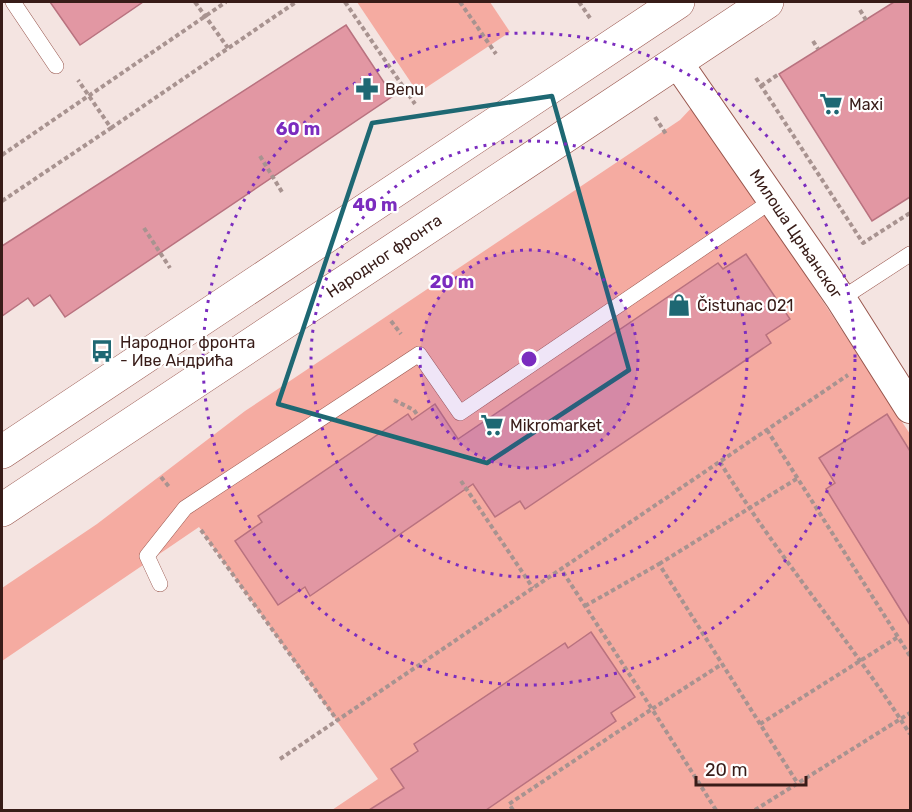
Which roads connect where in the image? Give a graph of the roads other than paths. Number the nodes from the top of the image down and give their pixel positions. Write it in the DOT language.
graph roads {
  1 [pos="13,2"];
  2 [pos="678,2"];
  3 [pos="767,2"];
  4 [pos="676,62"];
  5 [pos="56,66"];
  6 [pos="773,200"];
  7 [pos="910,254"];
  8 [pos="841,299"];
  9 [pos="910,408"];
  10 [pos="2,452"];
  11 [pos="2,510"];
  12 [pos="160,584"];
  1 -- 5 [label="lane"];
  2 -- 10 [label="street"];
  3 -- 4 [label="street, Народног фронта"];
  4 -- 6 [label="street, Милоша Црњанског"];
  4 -- 11 [label="street, Народног фронта"];
  6 -- 8 [label="street, Милоша Црњанског"];
  6 -- 12 [label="lane"];
  7 -- 8 [label="lane"];
  8 -- 9 [label="street, Милоша Црњанског"];
}
